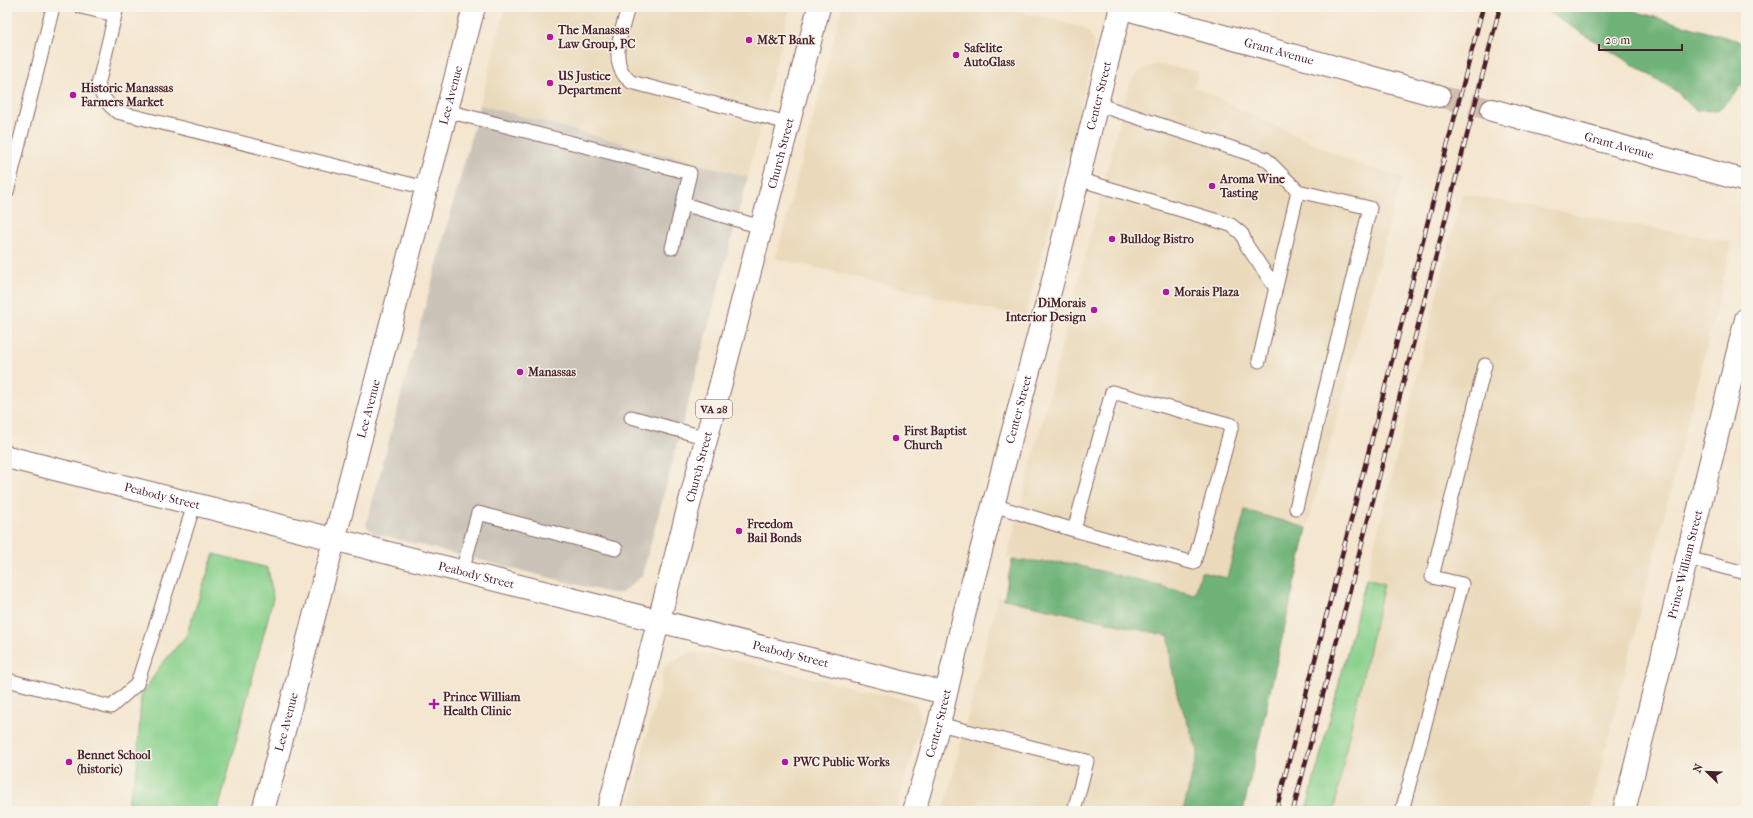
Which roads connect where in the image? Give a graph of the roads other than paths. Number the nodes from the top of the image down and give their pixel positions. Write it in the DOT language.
graph roads {
  1 [pos="53,7"];
  2 [pos="81,7"];
  3 [pos="474,7"];
  4 [pos="628,7"];
  5 [pos="819,7"];
  6 [pos="1120,7"];
  7 [pos="116,11"];
  8 [pos="1439,96"];
  9 [pos="1096,104"];
  10 [pos="1492,110"];
  11 [pos="446,111"];
  12 [pos="788,124"];
  13 [pos="1078,179"];
  14 [pos="1746,181"];
  15 [pos="426,188"];
  16 [pos="1298,190"];
  17 [pos="7,192"];
  18 [pos="682,204"];
  19 [pos="761,227"];
  20 [pos="672,248"];
  21 [pos="1275,287"];
  22 [pos="1746,319"];
  23 [pos="1259,361"];
  24 [pos="1485,365"];
  25 [pos="631,417"];
  26 [pos="707,438"];
  27 [pos="7,457"];
  28 [pos="194,505"];
  29 [pos="992,505"];
  30 [pos="1296,508"];
  31 [pos="1074,530"];
  32 [pos="334,540"];
  33 [pos="616,549"];
  34 [pos="1687,558"];
  35 [pos="462,572"];
  36 [pos="1746,573"];
  37 [pos="659,622"];
  38 [pos="7,680"];
  39 [pos="945,693"];
  40 [pos="938,724"];
  41 [pos="263,811"];
  42 [pos="608,811"];
  43 [pos="914,811"];
  44 [pos="1074,811"];
  45 [pos="1402,811"];
  46 [pos="1624,811"];
  1 -- 17 [label="lane"];
  2 -- 7 [label="lane"];
  3 -- 11 [label="main road, Lee Avenue"];
  4 -- 12 [label="lane"];
  5 -- 12 [label="main road, Church Street / VA 28"];
  6 -- 8 [label="main road, Grant Avenue"];
  6 -- 9 [label="main road, Center Street"];
  7 -- 15 [label="lane"];
  9 -- 13 [label="main road, Center Street"];
  9 -- 16 [label="lane"];
  10 -- 14 [label="main road, Grant Avenue"];
  11 -- 15 [label="main road, Lee Avenue"];
  11 -- 18 [label="lane"];
  12 -- 19 [label="main road, Church Street / VA 28"];
  13 -- 21 [label="lane"];
  13 -- 29 [label="main road, Center Street"];
  15 -- 32 [label="main road, Lee Avenue"];
  16 -- 21 [label="lane"];
  16 -- 30 [label="lane"];
  18 -- 19 [label="lane"];
  18 -- 20 [label="lane"];
  19 -- 26 [label="main road, Church Street / VA 28"];
  21 -- 23 [label="lane"];
  22 -- 34 [label="main road, Prince William Street"];
  24 -- 45 [label="lane"];
  25 -- 26 [label="lane"];
  26 -- 37 [label="main road, Church Street / VA 28"];
  27 -- 28 [label="main road, Peabody Street"];
  28 -- 32 [label="main road, Peabody Street"];
  28 -- 38 [label="lane"];
  29 -- 31 [label="lane"];
  29 -- 39 [label="main road, Center Street"];
  31 -- 31 [label="lane"];
  32 -- 35 [label="main road, Peabody Street"];
  32 -- 41 [label="main road, Lee Avenue"];
  33 -- 35 [label="lane"];
  34 -- 36 [label="lane"];
  34 -- 46 [label="main road, Prince William Street"];
  35 -- 37 [label="main road, Peabody Street"];
  37 -- 39 [label="main road, Peabody Street"];
  37 -- 42 [label="main road, Church Street / VA 28"];
  39 -- 40 [label="main road, Center Street"];
  40 -- 43 [label="main road, Center Street"];
  40 -- 44 [label="lane"];
}
